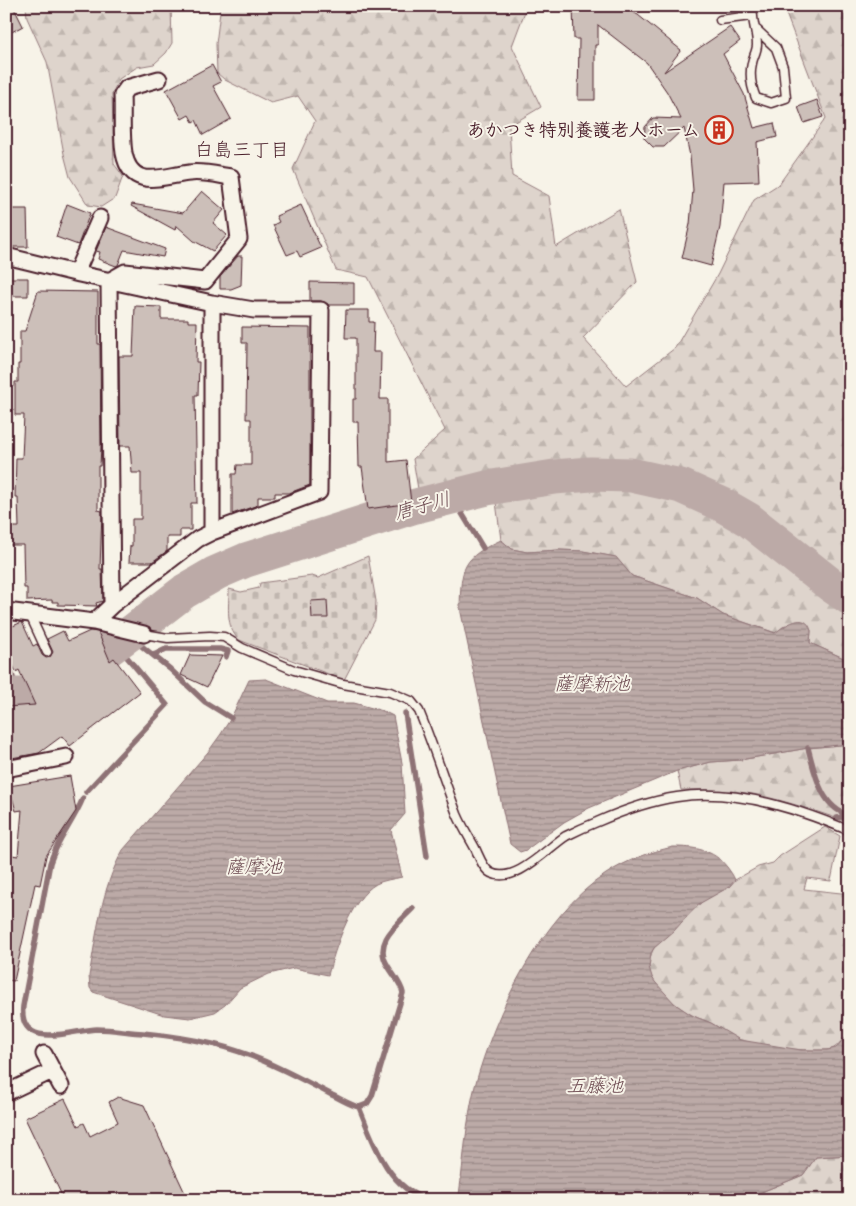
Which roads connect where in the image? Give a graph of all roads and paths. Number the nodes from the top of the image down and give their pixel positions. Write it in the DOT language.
graph roads {
  1 [pos="752,6"];
  2 [pos="751,16"];
  3 [pos="720,20"];
  4 [pos="757,30"];
  5 [pos="159,79"];
  6 [pos="100,218"];
  7 [pos="6,256"];
  8 [pos="76,274"];
  9 [pos="109,281"];
  10 [pos="212,303"];
  11 [pos="212,532"];
  12 [pos="112,605"];
  13 [pos="6,611"];
  14 [pos="29,613"];
  15 [pos="94,622"];
  16 [pos="144,634"];
  17 [pos="47,652"];
  18 [pos="66,757"];
  19 [pos="6,769"];
  20 [pos="850,831"];
  21 [pos="44,1054"];
  22 [pos="52,1071"];
  23 [pos="61,1086"];
  24 [pos="6,1094"];
  1 -- 2 [label="lane"];
  2 -- 3 [label="lane"];
  2 -- 4 [label="lane"];
  4 -- 4 [label="lane"];
  5 -- 9 [label="street"];
  6 -- 8 [label="street"];
  7 -- 8 [label="street"];
  8 -- 9 [label="street"];
  9 -- 10 [label="street"];
  9 -- 12 [label="street"];
  10 -- 11 [label="street"];
  10 -- 11 [label="street"];
  11 -- 12 [label="street"];
  12 -- 15 [label="street"];
  13 -- 14 [label="street"];
  14 -- 15 [label="street"];
  14 -- 17 [label="lane"];
  15 -- 16 [label="street"];
  16 -- 20 [label="lane"];
  18 -- 19 [label="street"];
  21 -- 22 [label="street"];
  22 -- 23 [label="street"];
  22 -- 24 [label="street"];
}
